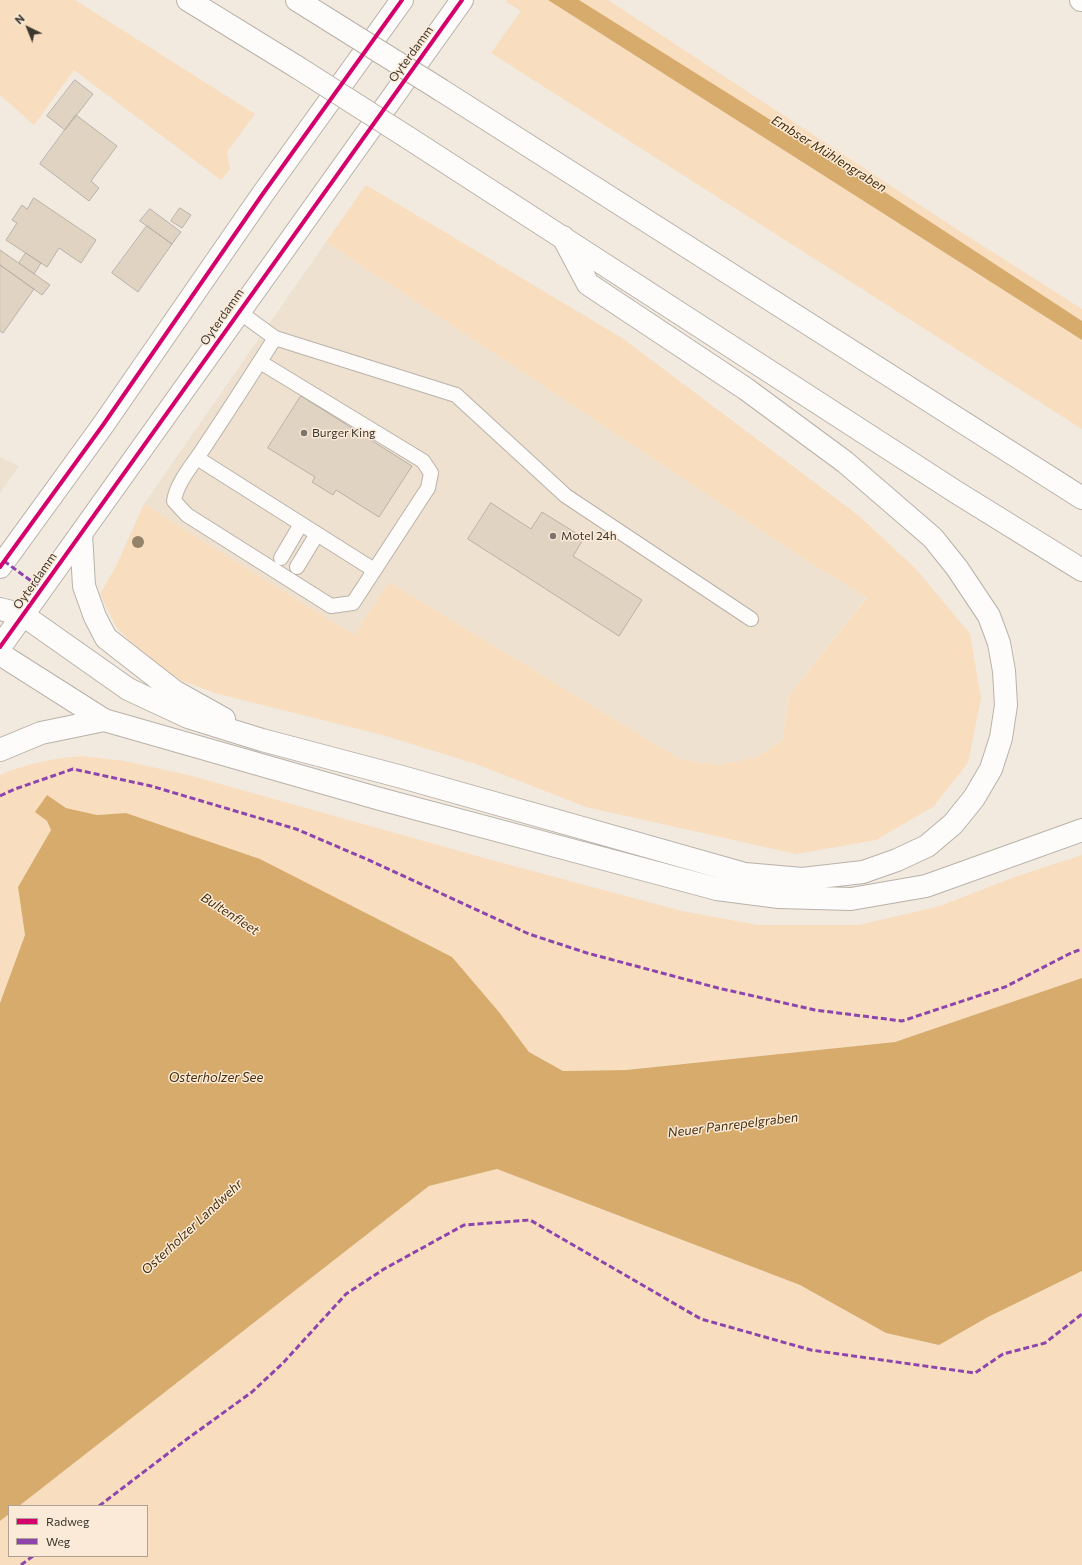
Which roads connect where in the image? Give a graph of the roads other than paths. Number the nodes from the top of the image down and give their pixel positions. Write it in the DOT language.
graph roads {
  1 [pos="188,0"];
  2 [pos="297,0"];
  3 [pos="402,0"];
  4 [pos="462,0"];
  5 [pos="563,237"];
  6 [pos="238,311"];
  7 [pos="275,338"];
  8 [pos="260,362"];
  9 [pos="197,458"];
  10 [pos="1082,498"];
  11 [pos="313,531"];
  12 [pos="80,534"];
  13 [pos="0,567"];
  14 [pos="374,570"];
  15 [pos="1082,570"];
  16 [pos="0,609"];
  17 [pos="23,615"];
  18 [pos="751,619"];
  19 [pos="0,647"];
  20 [pos="0,654"];
  21 [pos="104,720"];
  22 [pos="262,740"];
  23 [pos="0,750"];
  24 [pos="1082,830"];
  1 -- 5 [label="main road, bridge"];
  2 -- 10 [label="main road, bridge"];
  3 -- 13 [label="main road"];
  4 -- 6 [label="main road, Oyterdamm"];
  5 -- 15 [label="main road"];
  5 -- 22 [label="main road"];
  6 -- 7 [label="lane"];
  6 -- 12 [label="main road, Oyterdamm"];
  7 -- 8 [label="lane"];
  7 -- 18 [label="lane"];
  8 -- 9 [label="lane"];
  8 -- 14 [label="lane"];
  9 -- 11 [label="lane"];
  9 -- 14 [label="lane"];
  11 -- 11 [label="lane"];
  11 -- 14 [label="lane"];
  12 -- 17 [label="main road, Oyterdamm"];
  12 -- 22 [label="main road"];
  16 -- 17 [label="main road"];
  17 -- 19 [label="main road, Oyterdamm"];
  17 -- 22 [label="main road"];
  20 -- 21 [label="main road"];
  21 -- 23 [label="main road"];
  21 -- 24 [label="main road"];
}
